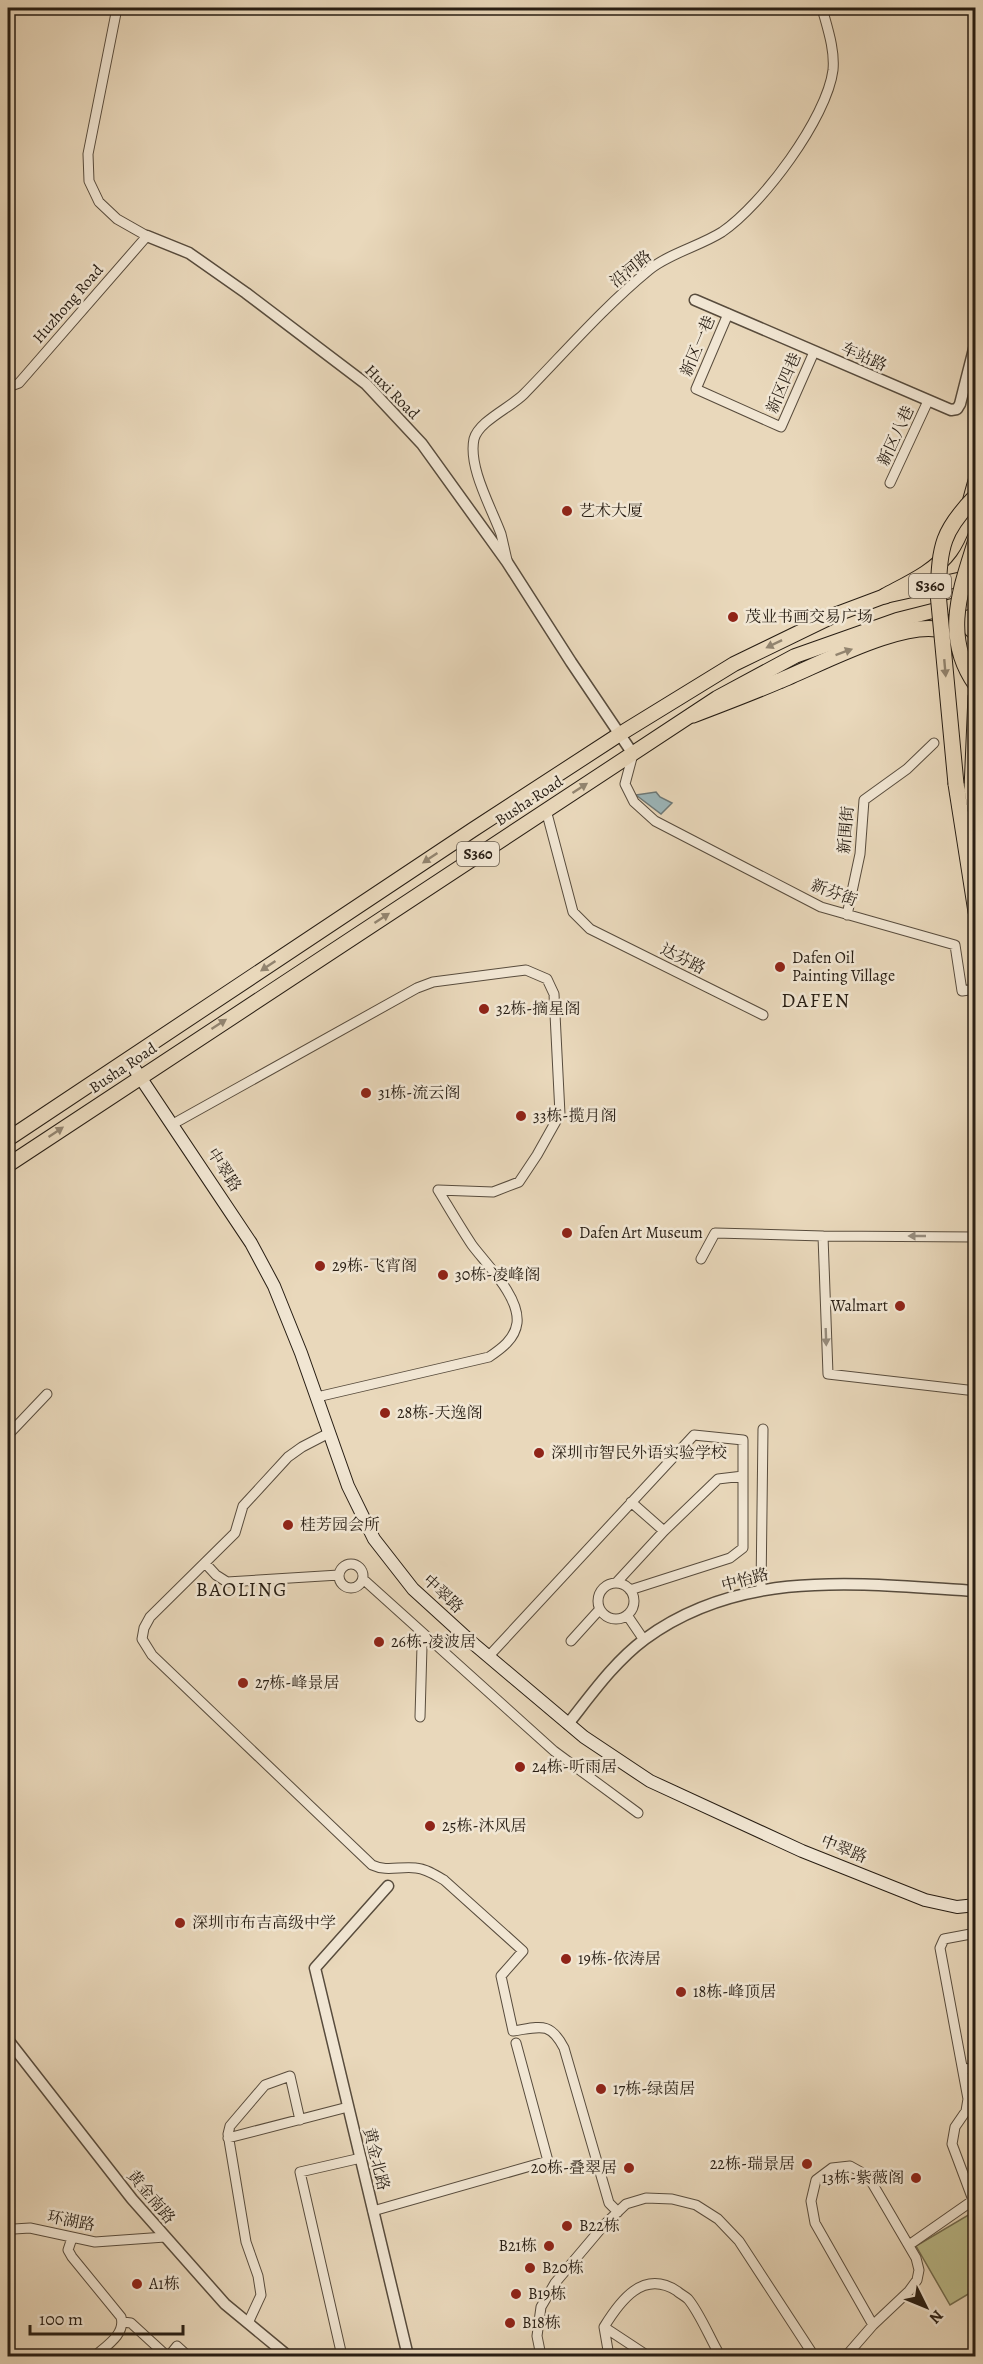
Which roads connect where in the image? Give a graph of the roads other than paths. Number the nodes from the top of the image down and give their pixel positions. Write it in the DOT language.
graph roads {
  1 [pos="117,8"];
  2 [pos="822,8"];
  3 [pos="147,236"];
  4 [pos="695,300"];
  5 [pos="728,314"];
  6 [pos="975,341"];
  7 [pos="814,352"];
  8 [pos="8,387"];
  9 [pos="928,401"];
  10 [pos="781,427"];
  11 [pos="975,481"];
  12 [pos="890,483"];
  13 [pos="975,496"];
  14 [pos="975,540"];
  15 [pos="507,562"];
  16 [pos="975,576"];
  17 [pos="885,596"];
  18 [pos="975,600"];
  19 [pos="975,669"];
  20 [pos="975,685"];
  21 [pos="975,696"];
  22 [pos="693,715"];
  23 [pos="620,734"];
  24 [pos="934,743"];
  25 [pos="633,754"];
  26 [pos="546,810"];
  27 [pos="975,813"];
  28 [pos="975,912"];
  29 [pos="847,915"];
  30 [pos="975,989"];
  31 [pos="763,1015"];
  32 [pos="128,1059"];
  33 [pos="140,1076"];
  34 [pos="173,1124"];
  35 [pos="8,1139"];
  36 [pos="8,1165"];
  37 [pos="822,1236"];
  38 [pos="975,1237"];
  39 [pos="701,1259"];
  40 [pos="975,1391"];
  41 [pos="47,1394"];
  42 [pos="317,1397"];
  43 [pos="763,1430"];
  44 [pos="329,1433"];
  45 [pos="8,1435"];
  46 [pos="743,1476"];
  47 [pos="631,1502"];
  48 [pos="664,1531"];
  49 [pos="205,1563"];
  50 [pos="339,1575"];
  51 [pos="363,1579"];
  52 [pos="616,1583"];
  53 [pos="630,1590"];
  54 [pos="761,1590"];
  55 [pos="975,1591"];
  56 [pos="600,1609"];
  57 [pos="627,1615"];
  58 [pos="426,1636"];
  59 [pos="644,1640"];
  60 [pos="571,1641"];
  61 [pos="488,1656"];
  62 [pos="420,1717"];
  63 [pos="568,1724"];
  64 [pos="638,1813"];
  65 [pos="388,1886"];
  66 [pos="975,1905"];
  67 [pos="975,1933"];
  68 [pos="8,2040"];
  69 [pos="516,2043"];
  70 [pos="975,2068"];
  71 [pos="963,2069"];
  72 [pos="348,2107"];
  73 [pos="300,2120"];
  74 [pos="228,2138"];
  75 [pos="361,2158"];
  76 [pos="974,2204"];
  77 [pos="373,2211"];
  78 [pos="618,2212"];
  79 [pos="8,2232"];
  80 [pos="165,2237"];
  81 [pos="72,2238"];
  82 [pos="909,2245"];
  83 [pos="123,2322"];
  84 [pos="248,2323"];
  85 [pos="873,2325"];
  86 [pos="604,2327"];
  87 [pos="95,2356"];
  88 [pos="168,2356"];
  89 [pos="188,2356"];
  90 [pos="288,2356"];
  91 [pos="342,2356"];
  92 [pos="408,2356"];
  93 [pos="541,2356"];
  94 [pos="609,2356"];
  95 [pos="648,2356"];
  96 [pos="718,2356"];
  97 [pos="814,2356"];
  98 [pos="846,2356"];
  1 -- 3 [label="street, Huxi Road"];
  2 -- 15 [label="street, 沿河路"];
  3 -- 8 [label="street, Huzhong Road"];
  3 -- 15 [label="street, Huxi Road"];
  4 -- 5 [label="street, 车站路"];
  5 -- 7 [label="street, 车站路"];
  5 -- 10 [label="street, 新区一巷"];
  6 -- 9 [label="street, 车站路"];
  7 -- 9 [label="street, 车站路"];
  7 -- 10 [label="street, 新区四巷"];
  9 -- 12 [label="street, 新区八巷"];
  11 -- 17 [label="highway"];
  13 -- 28 [label="highway, one-way, bridge"];
  14 -- 20 [label="highway, bridge"];
  15 -- 23 [label="street, Huxi Road"];
  16 -- 17 [label="main road, Busha Road / S360"];
  17 -- 23 [label="main road, Busha Road / S360, one-way"];
  18 -- 22 [label="main road, Busha Road / S360"];
  22 -- 19 [label="highway, one-way"];
  21 -- 27 [label="highway"];
  22 -- 25 [label="main road, Busha Road / S360"];
  23 -- 25 [label="street, Huxi Road"];
  23 -- 32 [label="main road, Busha Road / S360, one-way"];
  24 -- 29 [label="street, 新围街"];
  26 -- 25 [label="main road, Busha Road / S360, one-way"];
  25 -- 29 [label="street, 新芬街"];
  26 -- 31 [label="street, 达芬路"];
  33 -- 26 [label="main road, Busha Road / S360, one-way"];
  29 -- 30 [label="street, 新芬街"];
  32 -- 33 [label="main road, 中翠路"];
  32 -- 35 [label="main road, Busha Road / S360"];
  33 -- 34 [label="main road, 中翠路"];
  36 -- 33 [label="main road, Busha Road / S360, one-way"];
  34 -- 42 [label="main road, 中翠路"];
  34 -- 42 [label="street"];
  38 -- 37 [label="street, one-way"];
  37 -- 39 [label="street"];
  37 -- 40 [label="street, one-way"];
  41 -- 45 [label="street"];
  42 -- 44 [label="main road, 中翠路"];
  43 -- 54 [label="street"];
  44 -- 49 [label="street"];
  44 -- 61 [label="main road, 中翠路"];
  46 -- 47 [label="street"];
  46 -- 48 [label="street"];
  46 -- 53 [label="street"];
  47 -- 48 [label="street"];
  47 -- 61 [label="street"];
  48 -- 52 [label="street"];
  49 -- 50 [label="street"];
  49 -- 78 [label="street"];
  50 -- 51 [label="street"];
  50 -- 51 [label="street"];
  51 -- 58 [label="street"];
  52 -- 53 [label="street"];
  52 -- 56 [label="street"];
  53 -- 57 [label="street"];
  54 -- 55 [label="street, 中怡路"];
  54 -- 59 [label="street, 中怡路"];
  56 -- 57 [label="street"];
  56 -- 60 [label="street"];
  57 -- 59 [label="street"];
  58 -- 62 [label="street"];
  58 -- 64 [label="street"];
  59 -- 63 [label="street, 中怡路"];
  61 -- 63 [label="main road, 中翠路"];
  63 -- 66 [label="main road, 中翠路"];
  65 -- 72 [label="street, 黄金北路"];
  67 -- 71 [label="street"];
  68 -- 80 [label="street, 黄金南路"];
  69 -- 77 [label="street"];
  70 -- 71 [label="street"];
  71 -- 76 [label="street"];
  72 -- 73 [label="street"];
  72 -- 75 [label="street, 黄金北路"];
  73 -- 74 [label="street"];
  73 -- 74 [label="street"];
  74 -- 84 [label="street"];
  75 -- 77 [label="street, 黄金北路"];
  75 -- 91 [label="street"];
  76 -- 82 [label="street"];
  77 -- 92 [label="street, 黄金北路"];
  78 -- 93 [label="street"];
  78 -- 97 [label="street"];
  79 -- 81 [label="street, 环湖路"];
  80 -- 81 [label="street, 环湖路"];
  80 -- 84 [label="street, 黄金南路"];
  81 -- 83 [label="street"];
  82 -- 85 [label="street"];
  82 -- 85 [label="street"];
  83 -- 87 [label="street"];
  83 -- 88 [label="street"];
  84 -- 90 [label="street, 黄金南路"];
  85 -- 98 [label="street"];
  86 -- 94 [label="street"];
  86 -- 95 [label="street"];
  86 -- 96 [label="street"];
  88 -- 89 [label="street"];
}
